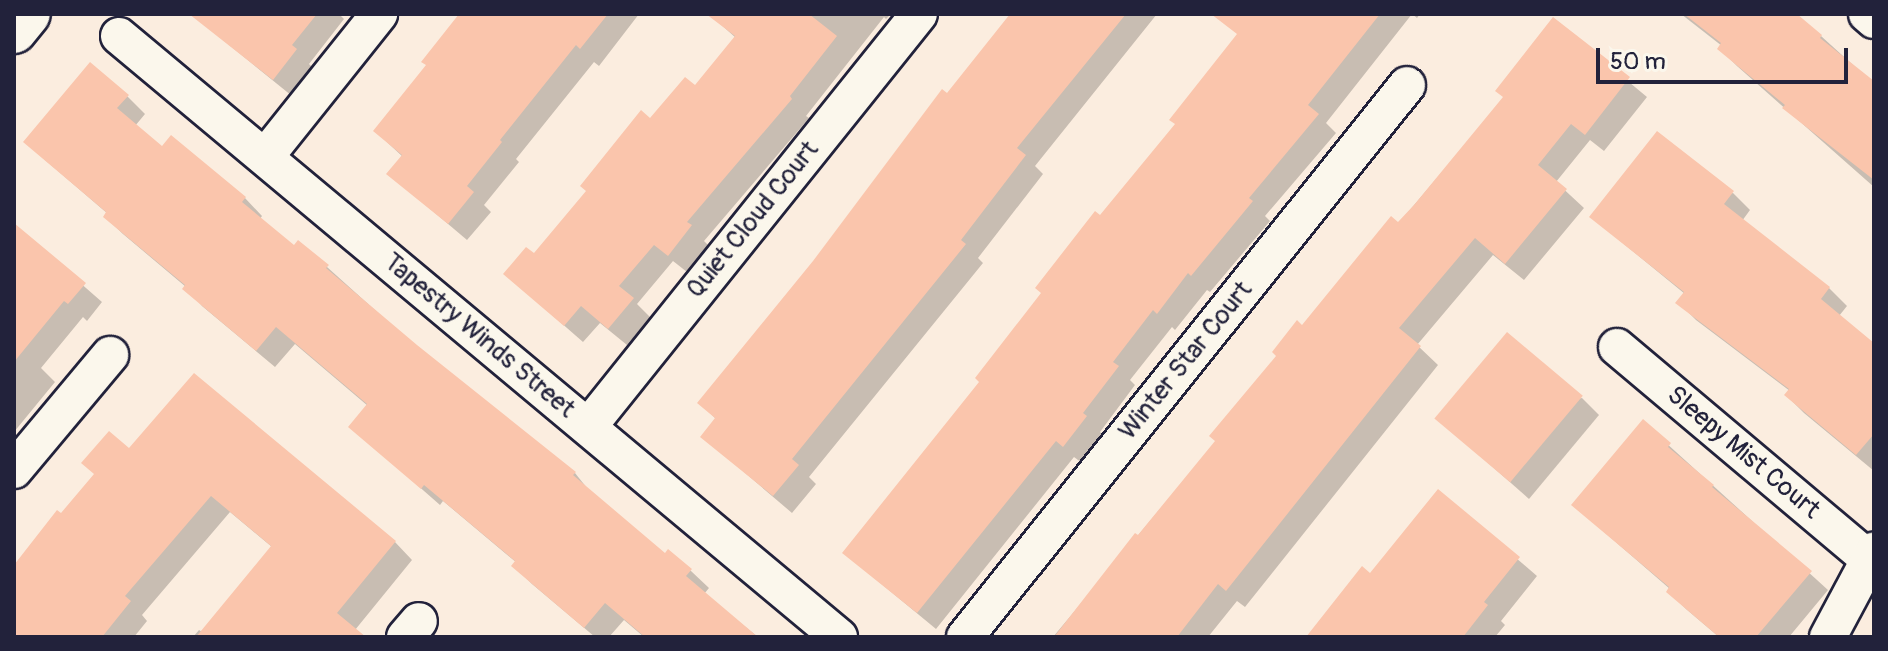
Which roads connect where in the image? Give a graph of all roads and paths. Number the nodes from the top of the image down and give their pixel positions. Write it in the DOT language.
graph roads {
  1 [pos="28,14"];
  2 [pos="379,14"];
  3 [pos="919,14"];
  4 [pos="1867,14"];
  5 [pos="1874,20"];
  6 [pos="14,31"];
  7 [pos="119,36"];
  8 [pos="1407,85"];
  9 [pos="265,157"];
  10 [pos="1617,347"];
  11 [pos="110,355"];
  12 [pos="588,427"];
  13 [pos="14,470"];
  14 [pos="1872,555"];
  15 [pos="839,637"];
  16 [pos="965,637"];
  17 [pos="1828,637"];
  1 -- 6 [label="street"];
  2 -- 9 [label="street"];
  3 -- 12 [label="street, Quiet Cloud Court"];
  4 -- 5 [label="street"];
  7 -- 9 [label="street, Tapestry Winds Street"];
  8 -- 16 [label="street, Winter Star Court"];
  9 -- 12 [label="street, Tapestry Winds Street"];
  10 -- 14 [label="street, Sleepy Mist Court"];
  11 -- 13 [label="street"];
  12 -- 15 [label="street, Tapestry Winds Street"];
  14 -- 17 [label="street"];
}
